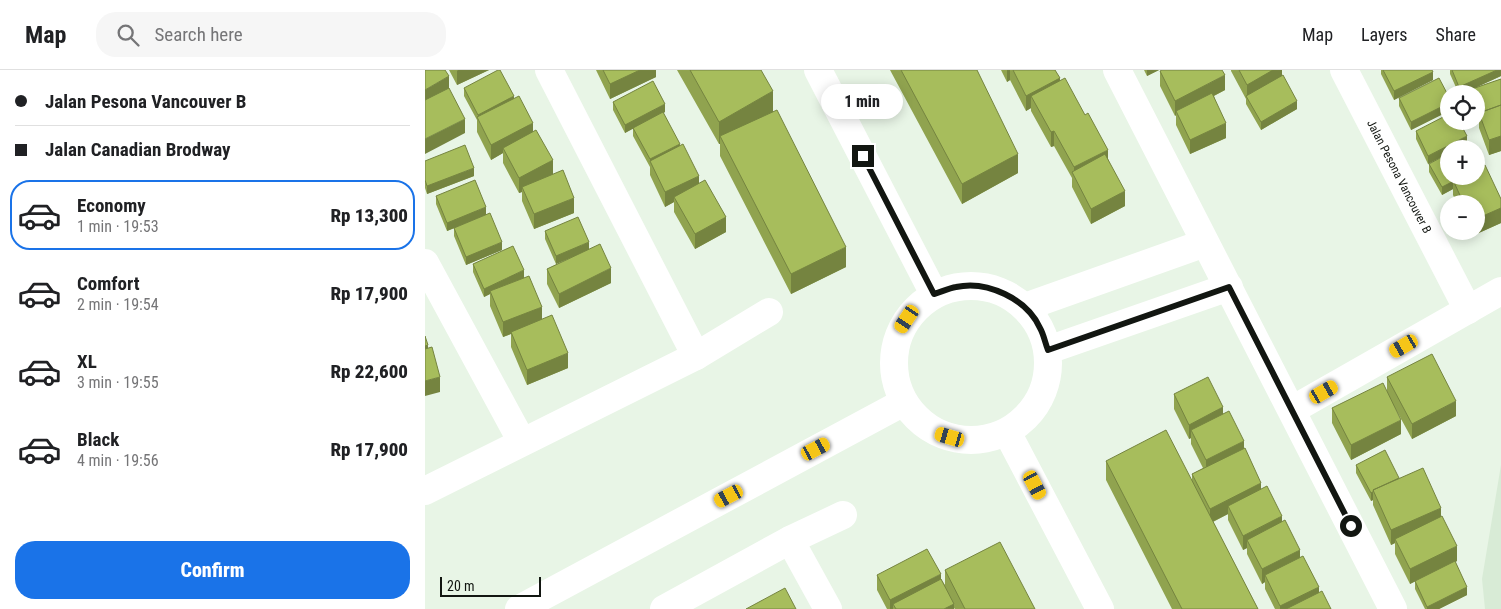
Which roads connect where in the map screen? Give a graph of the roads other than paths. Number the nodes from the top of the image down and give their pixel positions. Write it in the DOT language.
graph roads {
  1 [pos="549,70"];
  2 [pos="818,70"];
  3 [pos="1117,70"];
  4 [pos="1344,70"];
  5 [pos="1205,242"];
  6 [pos="425,263"];
  7 [pos="1229,287"];
  8 [pos="1501,291"];
  9 [pos="934,294"];
  10 [pos="1025,307"];
  11 [pos="1468,310"];
  12 [pos="769,312"];
  13 [pos="1048,350"];
  14 [pos="697,356"];
  15 [pos="904,402"];
  16 [pos="1292,410"];
  17 [pos="1007,432"];
  18 [pos="522,442"];
  19 [pos="425,491"];
  20 [pos="843,515"];
  21 [pos="790,540"];
  22 [pos="519,609"];
  23 [pos="664,609"];
  24 [pos="828,609"];
  25 [pos="1100,609"];
  26 [pos="1393,609"];
  1 -- 14 [label="street"];
  2 -- 9 [label="street"];
  3 -- 5 [label="street"];
  4 -- 11 [label="street, Jalan Pesona Vancouver B"];
  5 -- 7 [label="street"];
  5 -- 10 [label="street"];
  6 -- 18 [label="street"];
  7 -- 13 [label="street"];
  7 -- 16 [label="street"];
  8 -- 11 [label="street"];
  9 -- 10 [label="street"];
  9 -- 15 [label="street"];
  10 -- 13 [label="street"];
  11 -- 16 [label="street"];
  12 -- 14 [label="street"];
  13 -- 17 [label="street"];
  14 -- 18 [label="street"];
  15 -- 17 [label="street"];
  15 -- 22 [label="street"];
  16 -- 26 [label="street"];
  17 -- 25 [label="street"];
  18 -- 19 [label="street"];
  20 -- 21 [label="street"];
  21 -- 23 [label="street"];
  21 -- 24 [label="street"];
}
